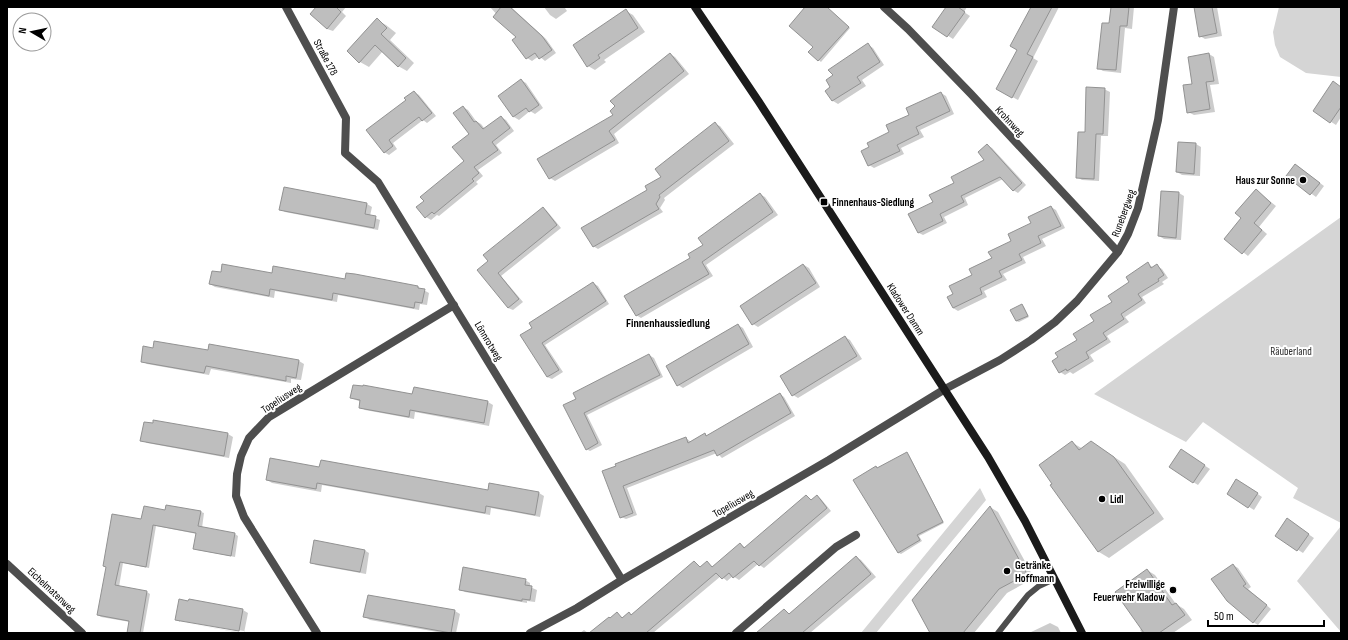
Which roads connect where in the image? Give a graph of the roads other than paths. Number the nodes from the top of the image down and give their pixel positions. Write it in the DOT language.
graph roads {
  1 [pos="286,7"];
  2 [pos="695,7"];
  3 [pos="884,7"];
  4 [pos="1174,7"];
  5 [pos="346,118"];
  6 [pos="1118,252"];
  7 [pos="454,305"];
  8 [pos="945,389"];
  9 [pos="856,535"];
  10 [pos="7,564"];
  11 [pos="1054,579"];
  12 [pos="622,580"];
  13 [pos="82,633"];
  14 [pos="317,633"];
  15 [pos="530,633"];
  16 [pos="736,633"];
  17 [pos="998,633"];
  18 [pos="1082,633"];
  1 -- 5 [label="street, Straße 178"];
  2 -- 8 [label="main road, Kladower Damm"];
  3 -- 6 [label="street, Krohnweg"];
  4 -- 6 [label="street, Runebergweg"];
  5 -- 7 [label="street, Lönnrotweg"];
  6 -- 8 [label="street, Runebergweg"];
  7 -- 12 [label="street, Lönnrotweg"];
  7 -- 14 [label="street, Topeliusweg"];
  8 -- 11 [label="main road, Kladower Damm"];
  8 -- 12 [label="street, Topeliusweg"];
  9 -- 16 [label="street"];
  10 -- 13 [label="street, Eichelmatenweg"];
  11 -- 17 [label="lane"];
  11 -- 18 [label="main road, Kladower Damm"];
  12 -- 15 [label="street, Topeliusweg"];
}
